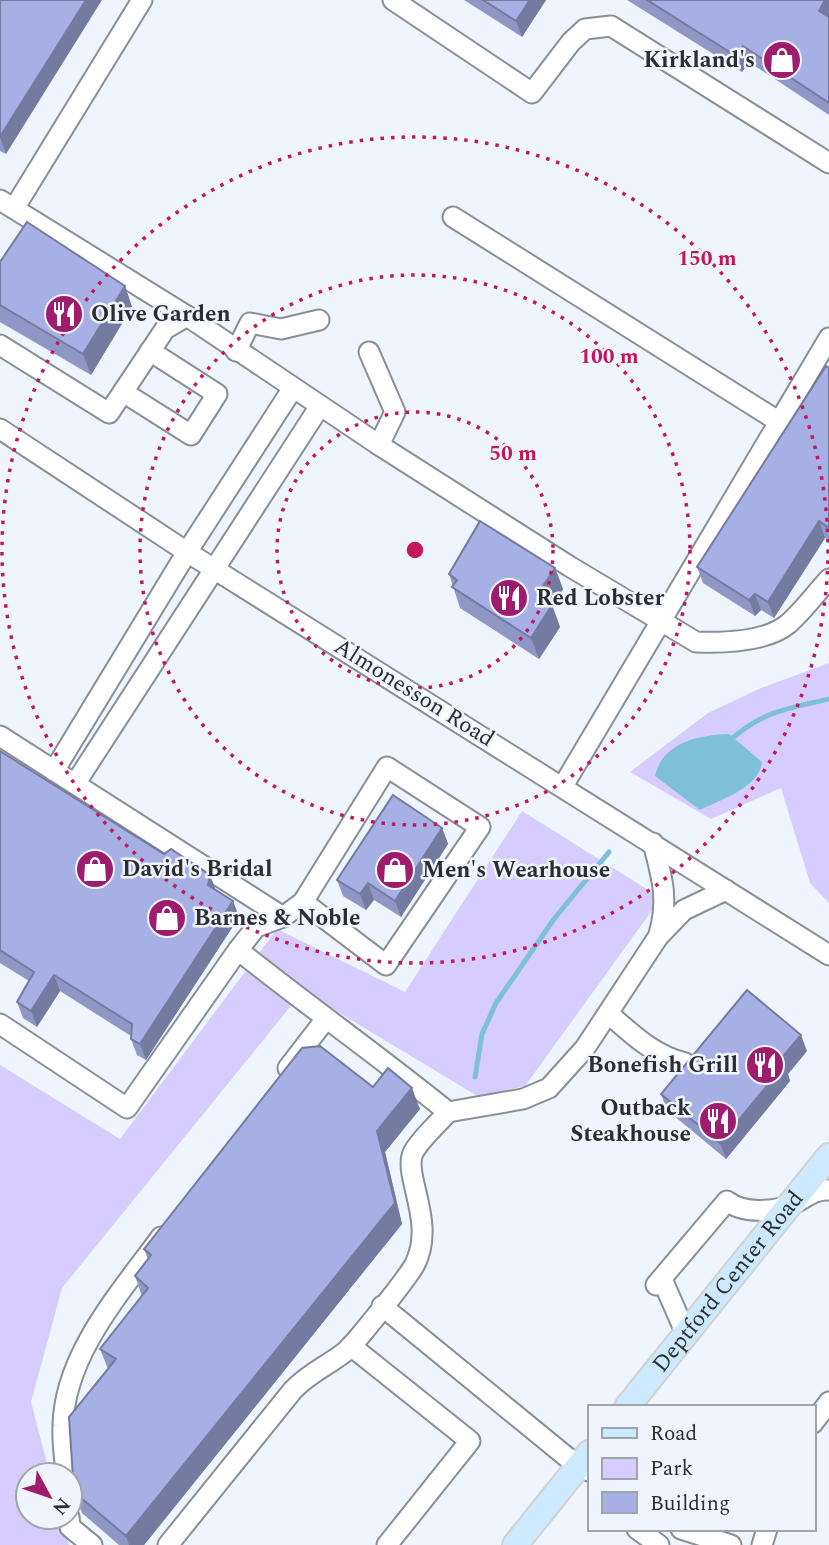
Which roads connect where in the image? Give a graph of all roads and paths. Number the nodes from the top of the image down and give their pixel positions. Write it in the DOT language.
graph roads {
  1 [pos="142,0"];
  2 [pos="393,0"];
  3 [pos="829,163"];
  4 [pos="7,203"];
  5 [pos="453,217"];
  6 [pos="35,220"];
  7 [pos="21,242"];
  8 [pos="187,316"];
  9 [pos="319,320"];
  10 [pos="829,338"];
  11 [pos="0,345"];
  12 [pos="150,351"];
  13 [pos="236,351"];
  14 [pos="369,352"];
  15 [pos="293,388"];
  16 [pos="123,391"];
  17 [pos="320,406"];
  18 [pos="778,421"];
  19 [pos="0,429"];
  20 [pos="379,445"];
  21 [pos="187,552"];
  22 [pos="215,567"];
  23 [pos="829,579"];
  24 [pos="661,622"];
  25 [pos="0,736"];
  26 [pos="54,771"];
  27 [pos="75,784"];
  28 [pos="563,786"];
  29 [pos="653,843"];
  30 [pos="726,890"];
  31 [pos="303,902"];
  32 [pos="283,917"];
  33 [pos="658,937"];
  34 [pos="239,950"];
  35 [pos="829,955"];
  36 [pos="608,1014"];
  37 [pos="325,1020"];
  38 [pos="0,1024"];
  39 [pos="685,1063"];
  40 [pos="274,1085"];
  41 [pos="448,1112"];
  42 [pos="829,1156"];
  43 [pos="829,1190"];
  44 [pos="790,1205"];
  45 [pos="175,1218"];
  46 [pos="382,1306"];
  47 [pos="686,1334"];
  48 [pos="351,1346"];
  49 [pos="829,1402"];
  50 [pos="629,1405"];
  51 [pos="815,1420"];
  52 [pos="65,1461"];
  53 [pos="587,1469"];
  54 [pos="75,1531"];
  55 [pos="640,1531"];
  56 [pos="687,1531"];
  57 [pos="92,1545"];
  58 [pos="167,1545"];
  59 [pos="387,1545"];
  60 [pos="515,1545"];
  61 [pos="659,1545"];
  62 [pos="731,1545"];
  1 -- 4 [label="street"];
  2 -- 3 [label="street"];
  4 -- 6 [label="street"];
  5 -- 18 [label="street"];
  6 -- 7 [label="street"];
  6 -- 8 [label="street"];
  8 -- 12 [label="street"];
  8 -- 13 [label="street"];
  9 -- 13 [label="street"];
  10 -- 18 [label="street"];
  11 -- 16 [label="street"];
  12 -- 16 [label="street"];
  12 -- 16 [label="street"];
  13 -- 15 [label="street"];
  14 -- 20 [label="street"];
  15 -- 17 [label="street"];
  15 -- 21 [label="street"];
  17 -- 20 [label="street"];
  17 -- 22 [label="street"];
  18 -- 24 [label="street"];
  19 -- 21 [label="street, Almonesson Road"];
  20 -- 24 [label="street"];
  21 -- 22 [label="street, Almonesson Road"];
  21 -- 26 [label="street"];
  22 -- 27 [label="street"];
  22 -- 28 [label="street, Almonesson Road"];
  23 -- 24 [label="street"];
  24 -- 28 [label="street"];
  25 -- 26 [label="street"];
  26 -- 27 [label="street"];
  27 -- 32 [label="street"];
  28 -- 29 [label="street, Almonesson Road"];
  29 -- 30 [label="street, Almonesson Road"];
  29 -- 33 [label="street"];
  30 -- 33 [label="street"];
  30 -- 35 [label="street, Almonesson Road"];
  31 -- 31 [label="street"];
  31 -- 32 [label="street"];
  32 -- 34 [label="street"];
  33 -- 36 [label="street"];
  34 -- 37 [label="street"];
  34 -- 38 [label="street"];
  36 -- 39 [label="street"];
  36 -- 41 [label="street"];
  37 -- 40 [label="street"];
  37 -- 41 [label="street"];
  41 -- 46 [label="street"];
  42 -- 44 [label="main road, Deptford Center Road"];
  43 -- 44 [label="street"];
  44 -- 47 [label="main road, Deptford Center Road"];
  44 -- 47 [label="street"];
  45 -- 52 [label="street"];
  46 -- 48 [label="street"];
  46 -- 53 [label="street"];
  47 -- 50 [label="main road, Deptford Center Road"];
  48 -- 58 [label="street"];
  48 -- 59 [label="street"];
  49 -- 51 [label="street"];
  53 -- 60 [label="main road"];
  54 -- 57 [label="street"];
  55 -- 61 [label="street"];
  56 -- 62 [label="street"];
}
